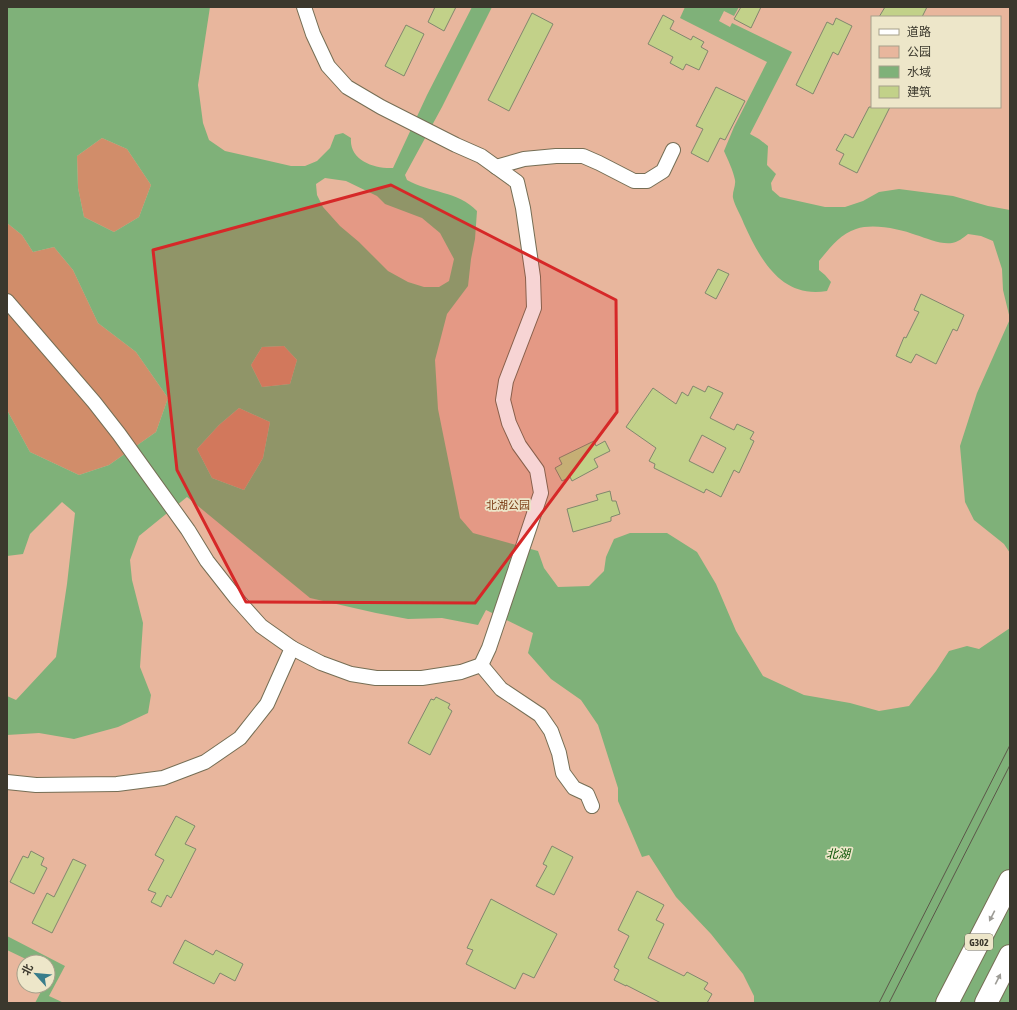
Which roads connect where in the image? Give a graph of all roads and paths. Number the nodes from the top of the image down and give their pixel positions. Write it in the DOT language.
graph roads {
  1 [pos="304,7"];
  2 [pos="673,150"];
  3 [pos="496,167"];
  4 [pos="7,301"];
  5 [pos="292,648"];
  6 [pos="481,665"];
  7 [pos="7,782"];
  8 [pos="592,806"];
  9 [pos="1010,881"];
  10 [pos="1010,956"];
  11 [pos="947,1003"];
  12 [pos="986,1003"];
  1 -- 3 [label="street"];
  2 -- 3 [label="street"];
  3 -- 6 [label="street"];
  4 -- 5 [label="street"];
  5 -- 6 [label="street"];
  5 -- 7 [label="street"];
  6 -- 8 [label="street"];
  9 -- 11 [label="highway, G302, one-way"];
  12 -- 10 [label="highway, one-way"];
}
